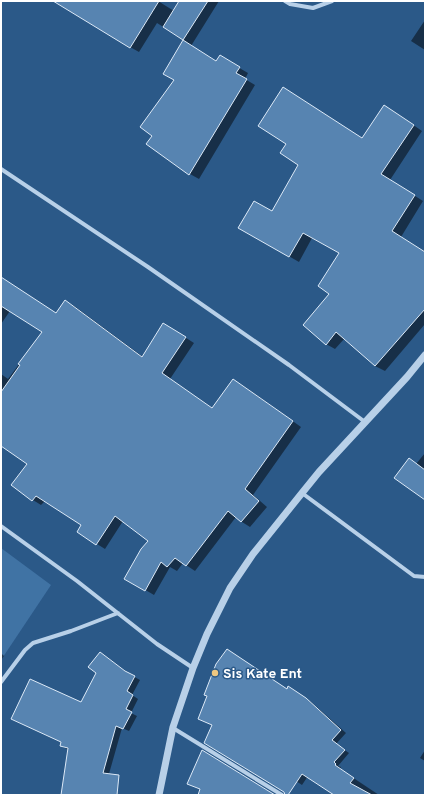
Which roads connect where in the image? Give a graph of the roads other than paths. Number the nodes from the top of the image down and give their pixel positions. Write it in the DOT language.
graph roads {
  1 [pos="285,1"];
  2 [pos="332,1"];
  3 [pos="1,169"];
  4 [pos="425,355"];
  5 [pos="365,422"];
  6 [pos="302,493"];
  7 [pos="1,526"];
  8 [pos="425,577"];
  9 [pos="118,614"];
  10 [pos="193,668"];
  11 [pos="1,682"];
  12 [pos="172,728"];
  13 [pos="159,795"];
  14 [pos="282,795"];
  1 -- 2 [label="street"];
  3 -- 5 [label="street"];
  4 -- 5 [label="street"];
  5 -- 6 [label="street"];
  6 -- 8 [label="street"];
  6 -- 10 [label="street"];
  7 -- 9 [label="street"];
  9 -- 10 [label="street"];
  9 -- 11 [label="street"];
  10 -- 12 [label="street"];
  12 -- 13 [label="street"];
  12 -- 14 [label="street"];
}
